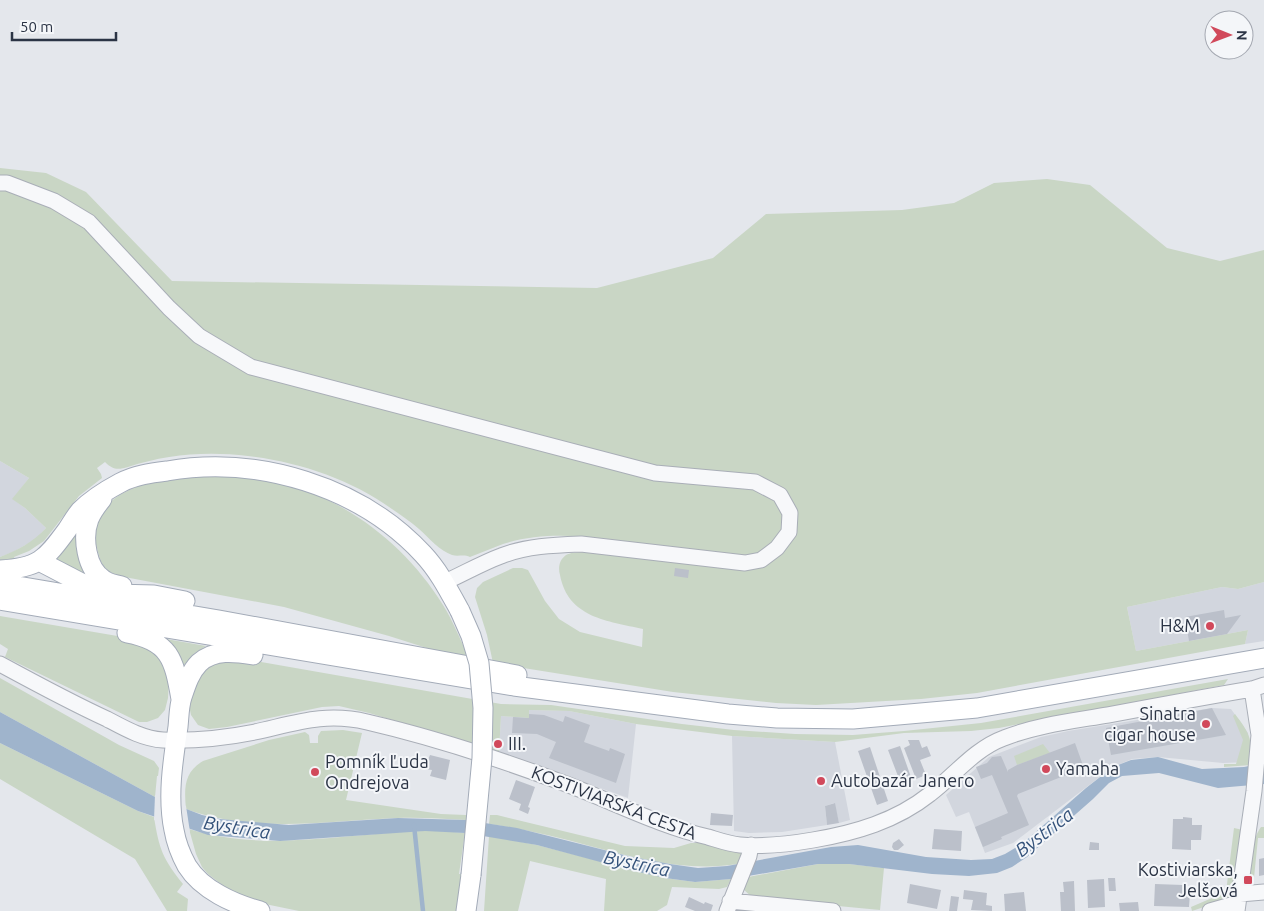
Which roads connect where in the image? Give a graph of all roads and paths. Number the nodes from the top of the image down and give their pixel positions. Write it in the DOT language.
graph roads {
  1 [pos="0,183"];
  2 [pos="108,491"];
  3 [pos="39,561"];
  4 [pos="0,570"];
  5 [pos="445,582"];
  6 [pos="0,583"];
  7 [pos="154,596"];
  8 [pos="0,600"];
  9 [pos="90,616"];
  10 [pos="219,620"];
  11 [pos="299,651"];
  12 [pos="1264,658"];
  13 [pos="0,664"];
  14 [pos="1258,687"];
  15 [pos="181,699"];
  16 [pos="616,699"];
  17 [pos="176,740"];
  18 [pos="750,851"];
  19 [pos="1264,892"];
  20 [pos="1238,902"];
  21 [pos="728,906"];
  22 [pos="260,911"];
  23 [pos="466,911"];
  24 [pos="833,911"];
  25 [pos="1210,911"];
  1 -- 5 [label="street"];
  2 -- 3 [label="main road"];
  2 -- 5 [label="main road"];
  2 -- 7 [label="main road"];
  3 -- 4 [label="main road"];
  3 -- 7 [label="main road"];
  5 -- 23 [label="main road, bridge"];
  6 -- 10 [label="main road"];
  7 -- 10 [label="main road"];
  8 -- 9 [label="main road"];
  9 -- 11 [label="main road"];
  9 -- 15 [label="main road"];
  10 -- 16 [label="main road"];
  11 -- 15 [label="main road"];
  11 -- 16 [label="main road"];
  12 -- 16 [label="main road"];
  13 -- 17 [label="street, KOSTIVIARSKA CESTA"];
  14 -- 18 [label="street, KOSTIVIARSKA CESTA"];
  14 -- 20 [label="street, KOSTIVIARSKA CESTA"];
  15 -- 17 [label="main road"];
  17 -- 18 [label="street, KOSTIVIARSKA CESTA"];
  17 -- 22 [label="main road"];
  18 -- 21 [label="street"];
  19 -- 20 [label="street"];
  20 -- 25 [label="street"];
  21 -- 24 [label="street"];
}
